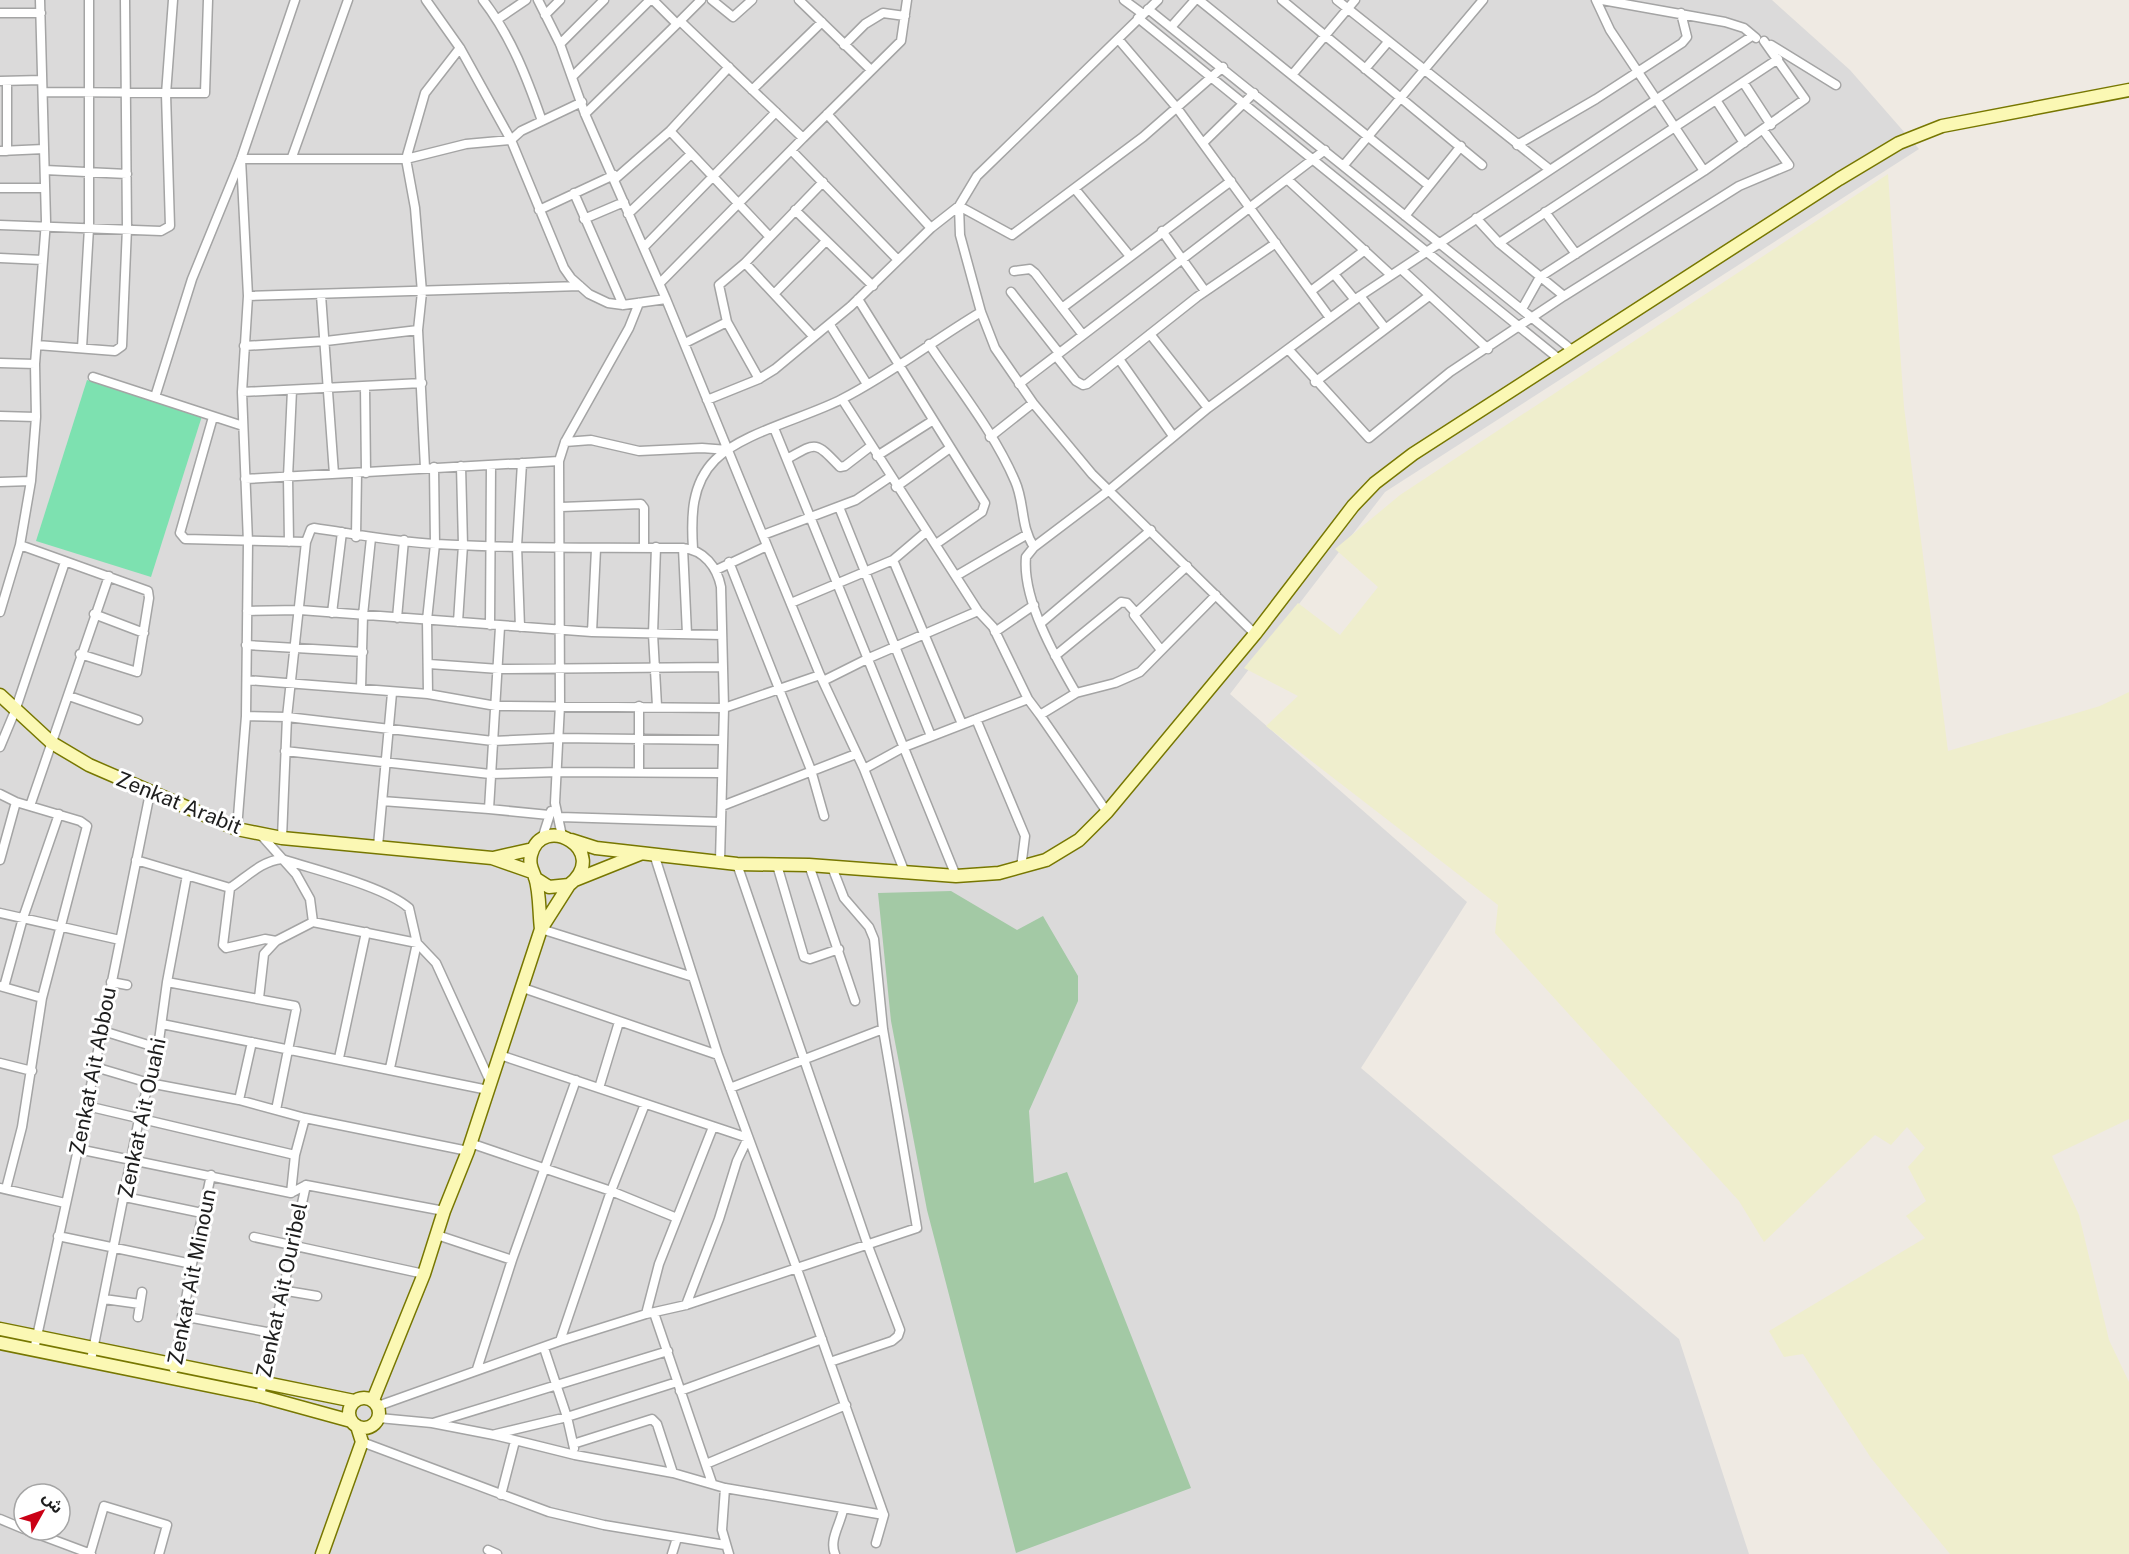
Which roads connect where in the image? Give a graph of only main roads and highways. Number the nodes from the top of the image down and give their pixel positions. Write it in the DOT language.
graph roads {
  1 [pos="2129,90"];
  2 [pos="0,694"];
  3 [pos="567,838"];
  4 [pos="533,849"];
  5 [pos="649,853"];
  6 [pos="492,858"];
  7 [pos="534,875"];
  8 [pos="572,882"];
  9 [pos="541,928"];
  10 [pos="0,1329"];
  11 [pos="0,1343"];
  12 [pos="36,1343"];
  13 [pos="92,1354"];
  14 [pos="354,1401"];
  15 [pos="377,1408"];
  16 [pos="354,1424"];
  17 [pos="322,1554"];
  1 -- 5 [label="main road"];
  2 -- 6 [label="main road, Zenkat Arabit"];
  3 -- 4 [label="main road"];
  3 -- 5 [label="main road"];
  3 -- 8 [label="main road"];
  4 -- 6 [label="main road"];
  4 -- 7 [label="main road"];
  5 -- 8 [label="main road"];
  6 -- 7 [label="main road"];
  7 -- 8 [label="main road"];
  7 -- 9 [label="main road"];
  8 -- 9 [label="main road"];
  9 -- 15 [label="main road"];
  10 -- 12 [label="main road"];
  11 -- 12 [label="main road"];
  12 -- 13 [label="main road"];
  13 -- 14 [label="main road"];
  13 -- 16 [label="main road"];
  14 -- 15 [label="main road"];
  14 -- 16 [label="main road"];
  15 -- 16 [label="main road"];
  16 -- 17 [label="main road"];
}
